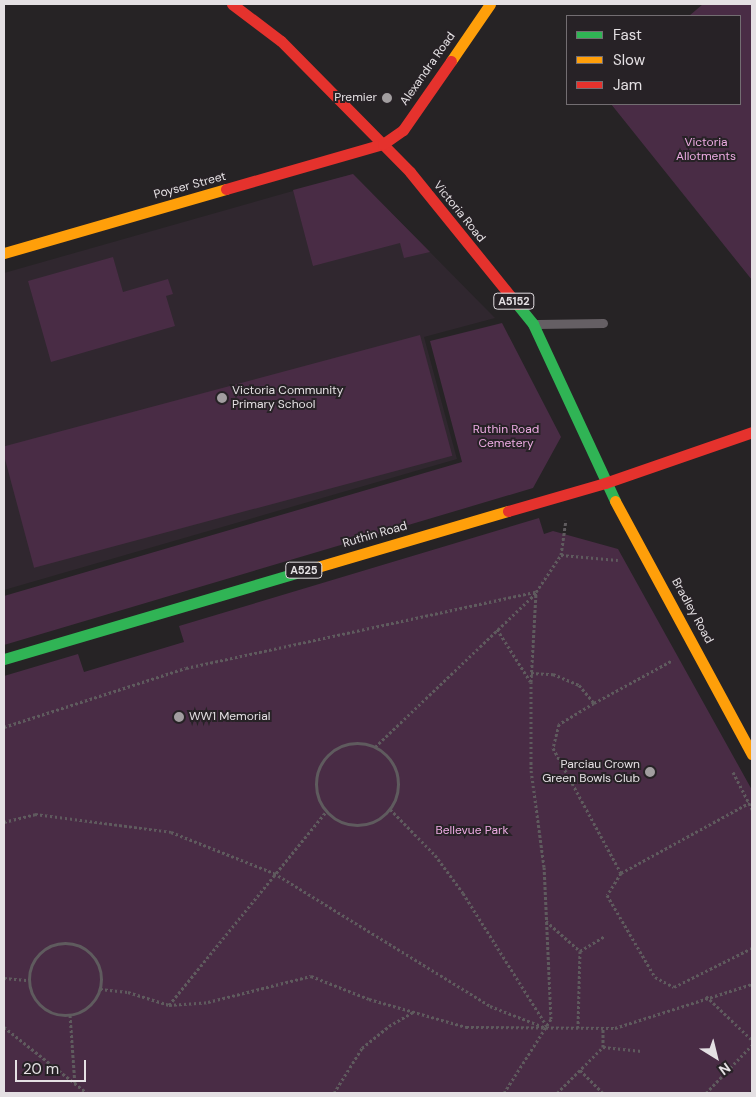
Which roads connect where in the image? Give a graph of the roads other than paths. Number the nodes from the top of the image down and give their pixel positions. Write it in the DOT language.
graph roads {
  1 [pos="232,4"];
  2 [pos="490,4"];
  3 [pos="383,144"];
  4 [pos="4,253"];
  5 [pos="603,323"];
  6 [pos="533,324"];
  7 [pos="752,432"];
  8 [pos="605,483"];
  9 [pos="4,659"];
  10 [pos="752,754"];
  1 -- 3 [label="main road, Victoria Road / A5152"];
  2 -- 3 [label="main road, Alexandra Road"];
  3 -- 4 [label="main road, Poyser Street"];
  3 -- 6 [label="main road, Victoria Road / A5152"];
  5 -- 6 [label="lane"];
  6 -- 8 [label="main road, Victoria Road / A5152"];
  7 -- 8 [label="main road, Ruthin Road / A525"];
  8 -- 9 [label="main road, Ruthin Road / A525"];
  8 -- 10 [label="main road, Bradley Road / A5152"];
}
